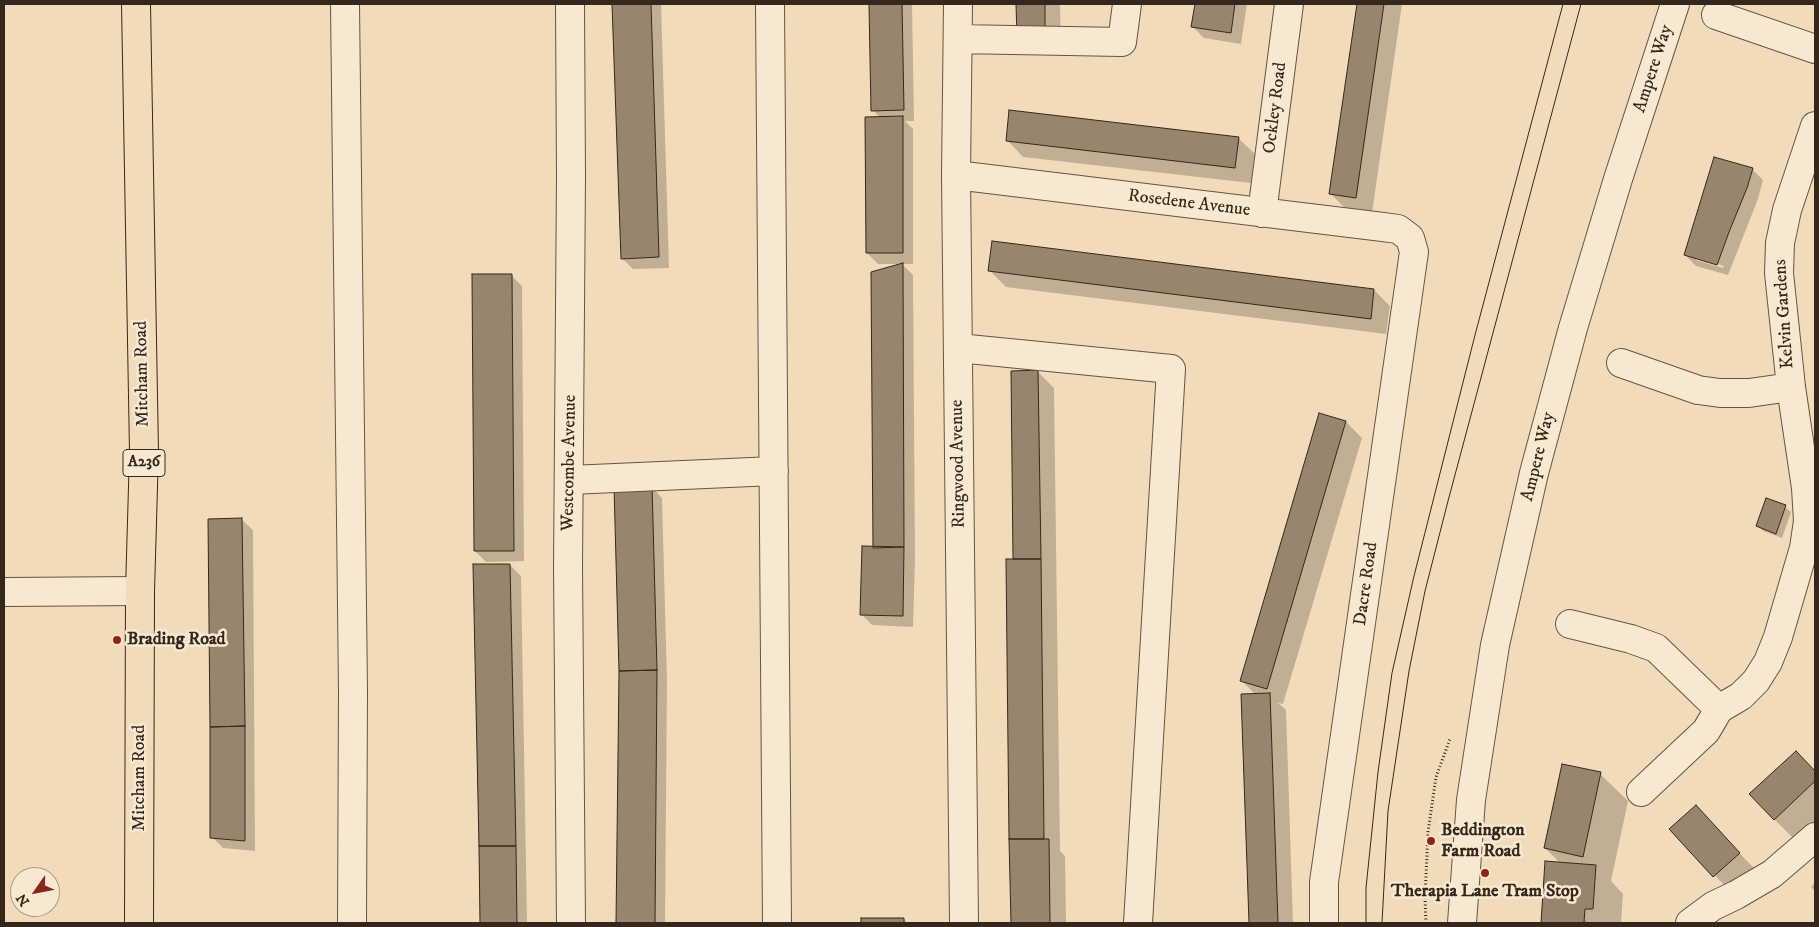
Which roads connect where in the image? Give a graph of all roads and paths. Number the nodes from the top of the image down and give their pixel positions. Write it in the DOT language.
graph roads {
  1 [pos="136,4"];
  2 [pos="345,4"];
  3 [pos="570,4"];
  4 [pos="770,4"];
  5 [pos="958,4"];
  6 [pos="1127,4"];
  7 [pos="1289,4"];
  8 [pos="1675,4"];
  9 [pos="1716,15"];
  10 [pos="958,38"];
  11 [pos="1815,49"];
  12 [pos="1815,126"];
  13 [pos="956,175"];
  14 [pos="1262,213"];
  15 [pos="1413,246"];
  16 [pos="958,348"];
  17 [pos="1621,363"];
  18 [pos="1791,387"];
  19 [pos="774,472"];
  20 [pos="570,480"];
  21 [pos="140,591"];
  22 [pos="4,592"];
  23 [pos="1570,624"];
  24 [pos="1719,708"];
  25 [pos="1436,777"];
  26 [pos="1641,792"];
  27 [pos="1815,837"];
  28 [pos="140,923"];
  29 [pos="352,923"];
  30 [pos="571,923"];
  31 [pos="777,923"];
  32 [pos="964,923"];
  33 [pos="1138,923"];
  34 [pos="1324,923"];
  35 [pos="1426,923"];
  36 [pos="1462,923"];
  37 [pos="1690,923"];
  1 -- 21 [label="main road, Mitcham Road / A236"];
  2 -- 29 [label="street"];
  3 -- 20 [label="street, Westcombe Avenue"];
  4 -- 19 [label="street"];
  5 -- 10 [label="street, Ringwood Avenue"];
  6 -- 10 [label="street"];
  7 -- 14 [label="street, Ockley Road"];
  8 -- 36 [label="street, Ampere Way"];
  9 -- 11 [label="street"];
  10 -- 13 [label="street, Ringwood Avenue"];
  12 -- 18 [label="street, Kelvin Gardens"];
  13 -- 14 [label="street, Rosedene Avenue"];
  13 -- 16 [label="street, Ringwood Avenue"];
  14 -- 15 [label="street, Rosedene Avenue"];
  15 -- 34 [label="street, Dacre Road"];
  16 -- 32 [label="street, Ringwood Avenue"];
  16 -- 33 [label="street"];
  17 -- 18 [label="street, Kelvin Gardens"];
  18 -- 24 [label="street, Kelvin Gardens"];
  19 -- 20 [label="street"];
  19 -- 31 [label="street"];
  20 -- 30 [label="street, Westcombe Avenue"];
  21 -- 22 [label="street"];
  21 -- 28 [label="main road, Mitcham Road / A236"];
  23 -- 24 [label="street"];
  24 -- 26 [label="street"];
  25 -- 35 [label="path"];
  27 -- 37 [label="street"];
}
